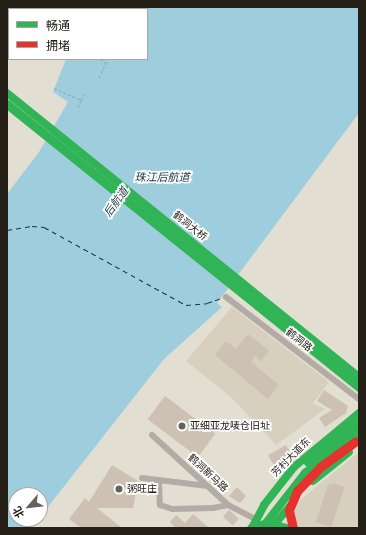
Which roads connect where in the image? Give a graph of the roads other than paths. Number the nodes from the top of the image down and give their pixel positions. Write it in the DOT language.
graph roads {
  1 [pos="7,93"];
  2 [pos="7,104"];
  3 [pos="226,297"];
  4 [pos="359,377"];
  5 [pos="359,387"];
  6 [pos="359,399"];
  7 [pos="359,413"];
  8 [pos="359,423"];
  9 [pos="359,432"];
  10 [pos="152,435"];
  11 [pos="359,438"];
  12 [pos="359,445"];
  13 [pos="142,478"];
  14 [pos="159,481"];
  15 [pos="208,486"];
  16 [pos="298,496"];
  17 [pos="228,505"];
  18 [pos="253,526"];
  19 [pos="262,528"];
  20 [pos="271,528"];
  21 [pos="281,528"];
  22 [pos="286,528"];
  23 [pos="294,528"];
  1 -- 4 [label="main road, 鹤洞大桥"];
  2 -- 5 [label="main road, 鹤洞大桥, bridge"];
  3 -- 6 [label="street, 鹤洞路"];
  7 -- 18 [label="main road, 芳村大道东"];
  8 -- 18 [label="main road, 芳村大道东, bridge"];
  9 -- 19 [label="main road"];
  10 -- 15 [label="street, 鹤洞新马路"];
  11 -- 23 [label="main road, bridge"];
  12 -- 16 [label="main road"];
  13 -- 14 [label="street"];
  14 -- 15 [label="street"];
  14 -- 17 [label="street"];
  15 -- 17 [label="street, 鹤洞新马路"];
  16 -- 20 [label="main road"];
  16 -- 21 [label="street"];
  17 -- 18 [label="street, 鹤洞新马路"];
  18 -- 22 [label="main road, bridge"];
}
